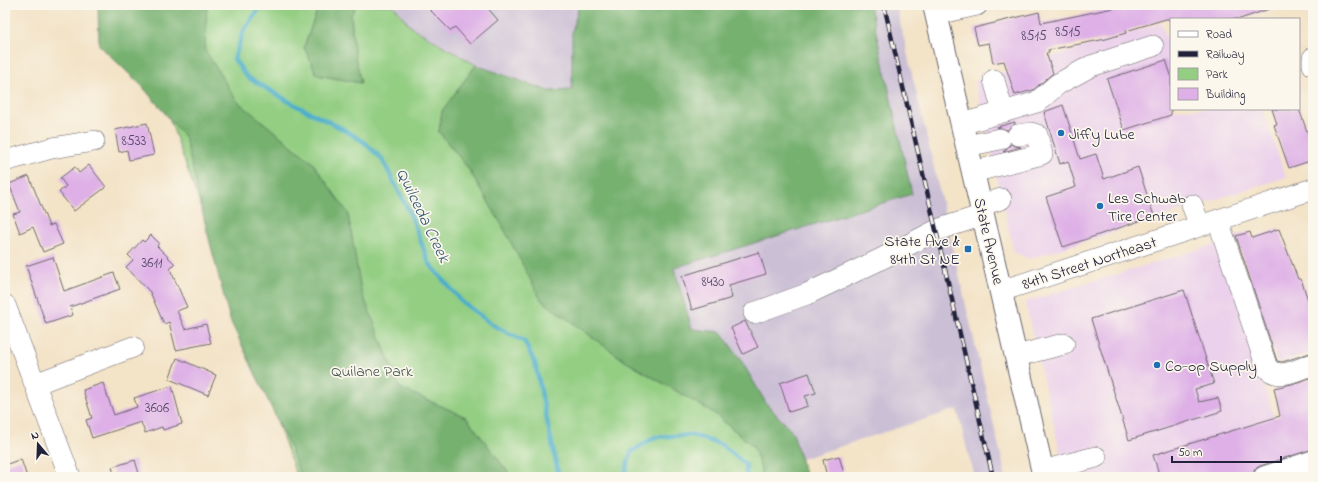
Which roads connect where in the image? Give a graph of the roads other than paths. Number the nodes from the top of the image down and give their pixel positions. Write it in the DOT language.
graph roads {
  1 [pos="972,6"];
  2 [pos="935,9"];
  3 [pos="1154,46"];
  4 [pos="1313,58"];
  5 [pos="1313,65"];
  6 [pos="994,80"];
  7 [pos="1023,106"];
  8 [pos="1003,112"];
  9 [pos="962,124"];
  10 [pos="1016,135"];
  11 [pos="94,141"];
  12 [pos="967,146"];
  13 [pos="5,162"];
  14 [pos="973,172"];
  15 [pos="1313,189"];
  16 [pos="1192,205"];
  17 [pos="989,206"];
  18 [pos="1209,223"];
  19 [pos="1001,291"];
  20 [pos="5,305"];
  21 [pos="754,313"];
  22 [pos="1064,344"];
  23 [pos="133,346"];
  24 [pos="1016,356"];
  25 [pos="1313,364"];
  26 [pos="35,384"];
  27 [pos="1096,457"];
  28 [pos="1313,461"];
  29 [pos="1044,474"];
  30 [pos="70,477"];
  31 [pos="1264,477"];
  1 -- 2 [label="street"];
  2 -- 9 [label="main road, State Avenue"];
  3 -- 7 [label="street"];
  4 -- 5 [label="street"];
  6 -- 8 [label="street"];
  7 -- 8 [label="street"];
  7 -- 10 [label="street"];
  8 -- 9 [label="street"];
  9 -- 12 [label="main road, State Avenue"];
  10 -- 12 [label="street"];
  10 -- 14 [label="street"];
  11 -- 13 [label="street"];
  12 -- 14 [label="main road, State Avenue"];
  14 -- 17 [label="main road, State Avenue"];
  15 -- 18 [label="street, 84th Street Northeast"];
  16 -- 18 [label="street"];
  17 -- 19 [label="main road, State Avenue"];
  17 -- 21 [label="street"];
  18 -- 19 [label="street, 84th Street Northeast"];
  18 -- 25 [label="street"];
  19 -- 24 [label="main road, State Avenue"];
  20 -- 26 [label="street"];
  22 -- 24 [label="street"];
  23 -- 26 [label="street"];
  24 -- 29 [label="main road, State Avenue"];
  26 -- 30 [label="street"];
  27 -- 29 [label="street"];
  28 -- 31 [label="street"];
}
